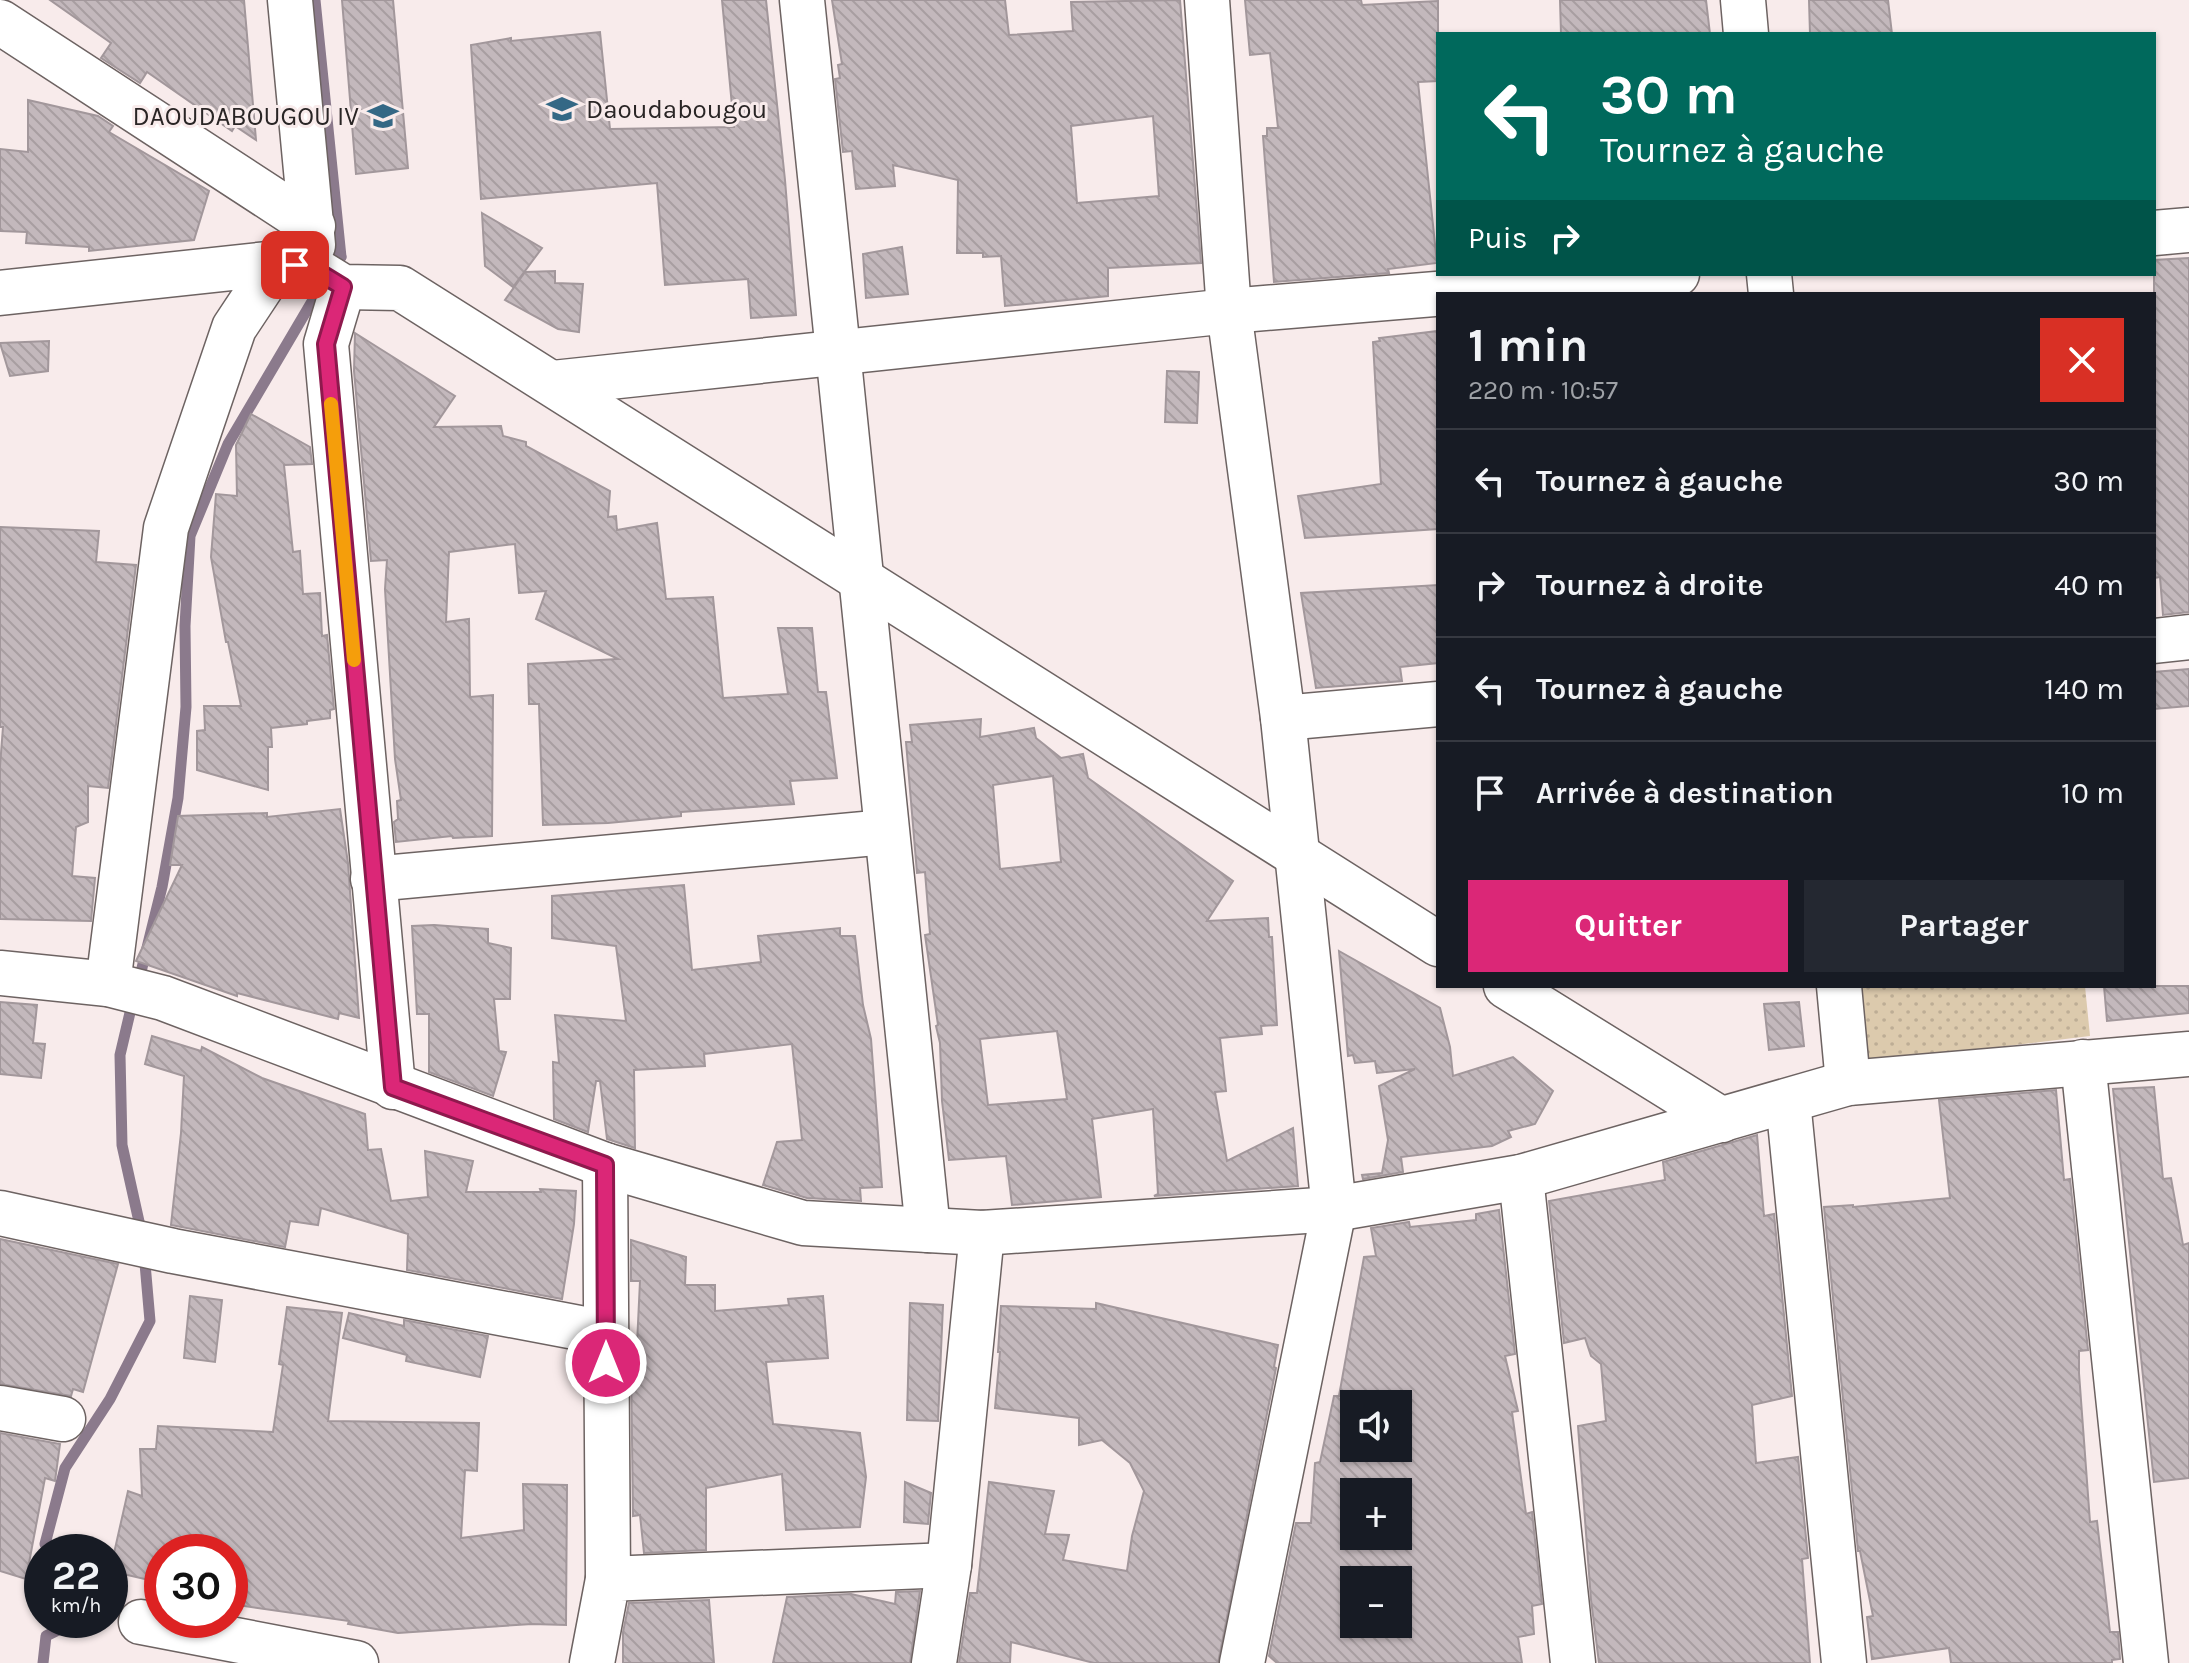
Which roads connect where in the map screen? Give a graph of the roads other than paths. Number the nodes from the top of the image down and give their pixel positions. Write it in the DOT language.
graph roads {
  1 [pos="290,0"];
  2 [pos="802,0"];
  3 [pos="1207,0"];
  4 [pos="1743,0"];
  5 [pos="0,22"];
  6 [pos="1746,32"];
  7 [pos="2189,230"];
  8 [pos="2156,233"];
  9 [pos="311,261"];
  10 [pos="1653,276"];
  11 [pos="1459,292"];
  12 [pos="0,293"];
  13 [pos="1436,294"];
  14 [pos="1229,311"];
  15 [pos="838,354"];
  16 [pos="553,383"];
  17 [pos="861,578"];
  18 [pos="2189,637"];
  19 [pos="2156,641"];
  20 [pos="1436,704"];
  21 [pos="1283,718"];
  22 [pos="886,832"];
  23 [pos="1298,857"];
  24 [pos="373,879"];
  25 [pos="1436,943"];
  26 [pos="0,973"];
  27 [pos="108,984"];
  28 [pos="1509,988"];
  29 [pos="1839,988"];
  30 [pos="2189,1054"];
  31 [pos="2083,1062"];
  32 [pos="1848,1083"];
  33 [pos="393,1087"];
  34 [pos="1788,1101"];
  35 [pos="1722,1120"];
  36 [pos="605,1165"];
  37 [pos="1521,1177"];
  38 [pos="1334,1209"];
  39 [pos="0,1213"];
  40 [pos="928,1230"];
  41 [pos="982,1233"];
  42 [pos="606,1333"];
  43 [pos="0,1408"];
  44 [pos="63,1419"];
  45 [pos="949,1565"];
  46 [pos="608,1579"];
  47 [pos="141,1622"];
  48 [pos="356,1663"];
  49 [pos="592,1663"];
  50 [pos="934,1663"];
  51 [pos="1242,1663"];
  52 [pos="1573,1663"];
  53 [pos="1844,1663"];
  54 [pos="2146,1663"];
  1 -- 9 [label="street"];
  2 -- 15 [label="street"];
  3 -- 14 [label="street"];
  4 -- 6 [label="street"];
  5 -- 9 [label="street"];
  7 -- 8 [label="street"];
  9 -- 12 [label="street"];
  9 -- 16 [label="street"];
  9 -- 24 [label="street"];
  9 -- 27 [label="street"];
  10 -- 11 [label="street"];
  13 -- 14 [label="street"];
  14 -- 15 [label="street"];
  14 -- 21 [label="street"];
  15 -- 16 [label="street"];
  15 -- 17 [label="street"];
  16 -- 17 [label="street"];
  17 -- 22 [label="street"];
  17 -- 23 [label="street"];
  18 -- 19 [label="street"];
  20 -- 21 [label="street"];
  21 -- 23 [label="street"];
  22 -- 24 [label="street"];
  22 -- 40 [label="street"];
  23 -- 25 [label="street"];
  23 -- 38 [label="street"];
  24 -- 33 [label="street"];
  26 -- 27 [label="street"];
  27 -- 33 [label="street"];
  28 -- 35 [label="street"];
  29 -- 32 [label="street"];
  30 -- 31 [label="street"];
  31 -- 32 [label="street"];
  31 -- 54 [label="street"];
  32 -- 34 [label="street"];
  33 -- 36 [label="street"];
  34 -- 35 [label="street"];
  34 -- 53 [label="street"];
  35 -- 37 [label="street"];
  36 -- 40 [label="street"];
  36 -- 42 [label="street"];
  37 -- 38 [label="street"];
  37 -- 52 [label="street"];
  38 -- 41 [label="street"];
  38 -- 51 [label="street"];
  39 -- 42 [label="street"];
  40 -- 41 [label="street"];
  41 -- 45 [label="street"];
  42 -- 46 [label="street"];
  43 -- 44 [label="street"];
  45 -- 46 [label="street"];
  45 -- 50 [label="street"];
  46 -- 49 [label="street"];
  47 -- 48 [label="street"];
}
